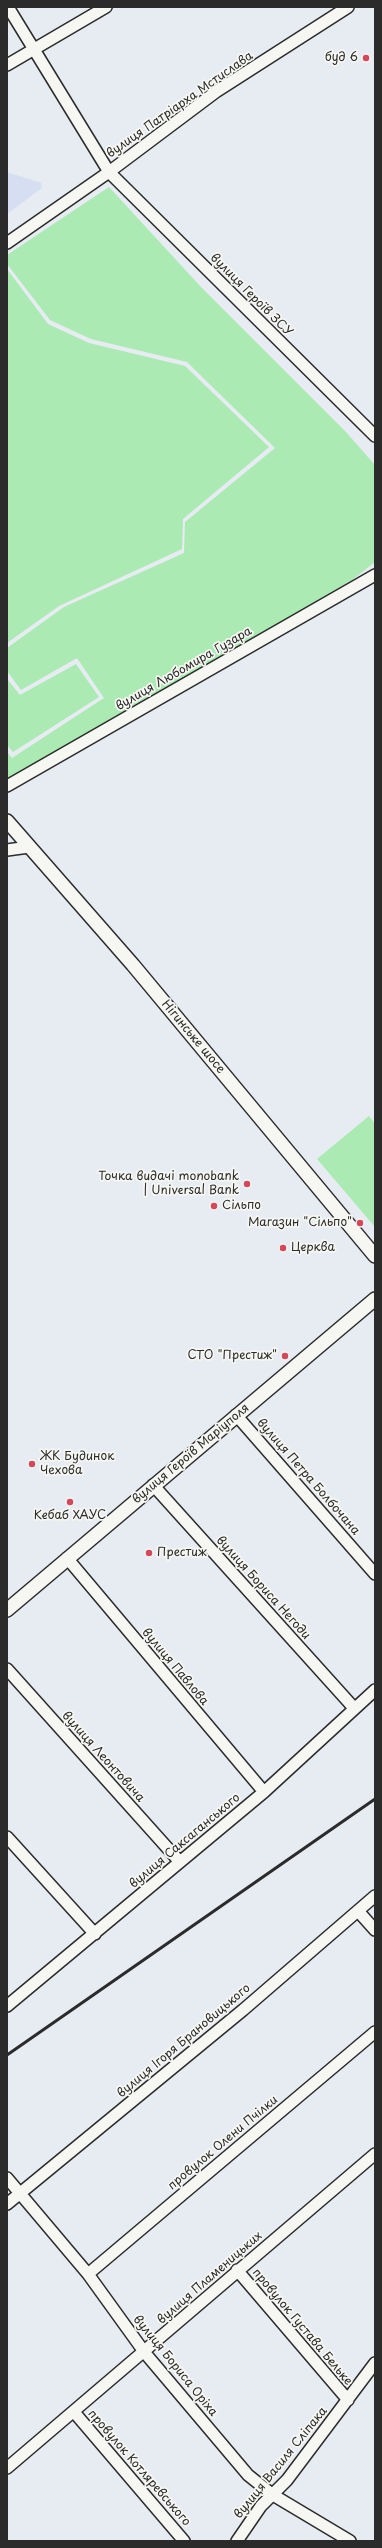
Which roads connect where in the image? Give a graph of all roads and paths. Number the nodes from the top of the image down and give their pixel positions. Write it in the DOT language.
graph roads {
  1 [pos="8,7"];
  2 [pos="106,7"];
  3 [pos="348,7"];
  4 [pos="34,49"];
  5 [pos="7,65"];
  6 [pos="109,172"];
  7 [pos="7,243"];
  8 [pos="375,436"];
  9 [pos="375,575"];
  10 [pos="7,786"];
  11 [pos="7,821"];
  12 [pos="29,847"];
  13 [pos="7,850"];
  14 [pos="375,1256"];
  15 [pos="375,1299"];
  16 [pos="236,1415"];
  17 [pos="153,1485"];
  18 [pos="67,1558"];
  19 [pos="375,1574"];
  20 [pos="7,1610"];
  21 [pos="7,1669"];
  22 [pos="375,1690"];
  23 [pos="354,1708"];
  24 [pos="264,1792"];
  25 [pos="7,1837"];
  26 [pos="180,1862"];
  27 [pos="375,1896"];
  28 [pos="358,1911"];
  29 [pos="375,1930"];
  30 [pos="95,1934"];
  31 [pos="8,2005"];
  32 [pos="375,2032"];
  33 [pos="375,2154"];
  34 [pos="7,2178"];
  35 [pos="20,2193"];
  36 [pos="7,2204"];
  37 [pos="237,2270"];
  38 [pos="88,2274"];
  39 [pos="145,2353"];
  40 [pos="375,2363"];
  41 [pos="348,2400"];
  42 [pos="74,2412"];
  43 [pos="7,2468"];
  44 [pos="273,2495"];
  45 [pos="184,2541"];
  46 [pos="237,2541"];
  47 [pos="350,2541"];
  1 -- 4 [label="street, вулиця Патріарха Мстислава"];
  2 -- 4 [label="street"];
  3 -- 6 [label="street, вулиця Патріарха Мстислава"];
  4 -- 5 [label="street"];
  4 -- 6 [label="street, вулиця Патріарха Мстислава"];
  6 -- 7 [label="street, вулиця Патріарха Мстислава"];
  6 -- 8 [label="street, вулиця Героїв ЗСУ"];
  9 -- 10 [label="street, вулиця Любомира Гузара"];
  11 -- 12 [label="main road, Нігинське шосе"];
  12 -- 13 [label="street"];
  12 -- 14 [label="main road, Нігинське шосе"];
  15 -- 16 [label="main road, вулиця Героїв Маріуполя"];
  16 -- 17 [label="main road, вулиця Героїв Маріуполя"];
  16 -- 19 [label="street, вулиця Петра Болбочана"];
  17 -- 18 [label="main road, вулиця Героїв Маріуполя"];
  17 -- 23 [label="street, вулиця Бориса Негоди"];
  18 -- 20 [label="main road, вулиця Героїв Маріуполя"];
  18 -- 24 [label="street, вулиця Павлова"];
  21 -- 26 [label="street, вулиця Леонтовича"];
  22 -- 23 [label="street, вулиця Саксаганського"];
  23 -- 24 [label="street, вулиця Саксаганського"];
  24 -- 26 [label="street, вулиця Саксаганського"];
  25 -- 30 [label="street"];
  26 -- 30 [label="street, вулиця Саксаганського"];
  27 -- 28 [label="street, вулиця Ігоря Брановицького"];
  28 -- 29 [label="street"];
  28 -- 35 [label="street, вулиця Ігоря Брановицького"];
  30 -- 31 [label="street, вулиця Саксаганського"];
  32 -- 38 [label="street, провулок Олени Пчілки"];
  33 -- 37 [label="street, вулиця Пламеницьких"];
  34 -- 35 [label="street, вулиця Бориса Оріха"];
  35 -- 36 [label="street, вулиця Ігоря Брановицького"];
  35 -- 38 [label="street, вулиця Бориса Оріха"];
  37 -- 39 [label="street, вулиця Пламеницьких"];
  37 -- 41 [label="street, провулок Густава Бельке"];
  38 -- 39 [label="street, вулиця Бориса Оріха"];
  39 -- 42 [label="street, вулиця Пламеницьких"];
  39 -- 44 [label="street, вулиця Бориса Оріха"];
  40 -- 41 [label="street, вулиця Василя Сліпака"];
  41 -- 44 [label="street, вулиця Василя Сліпака"];
  42 -- 43 [label="street, вулиця Пламеницьких"];
  42 -- 45 [label="street, провулок Котляревського"];
  44 -- 46 [label="street, вулиця Василя Сліпака"];
  44 -- 47 [label="street, вулиця Бориса Оріха"];
}
